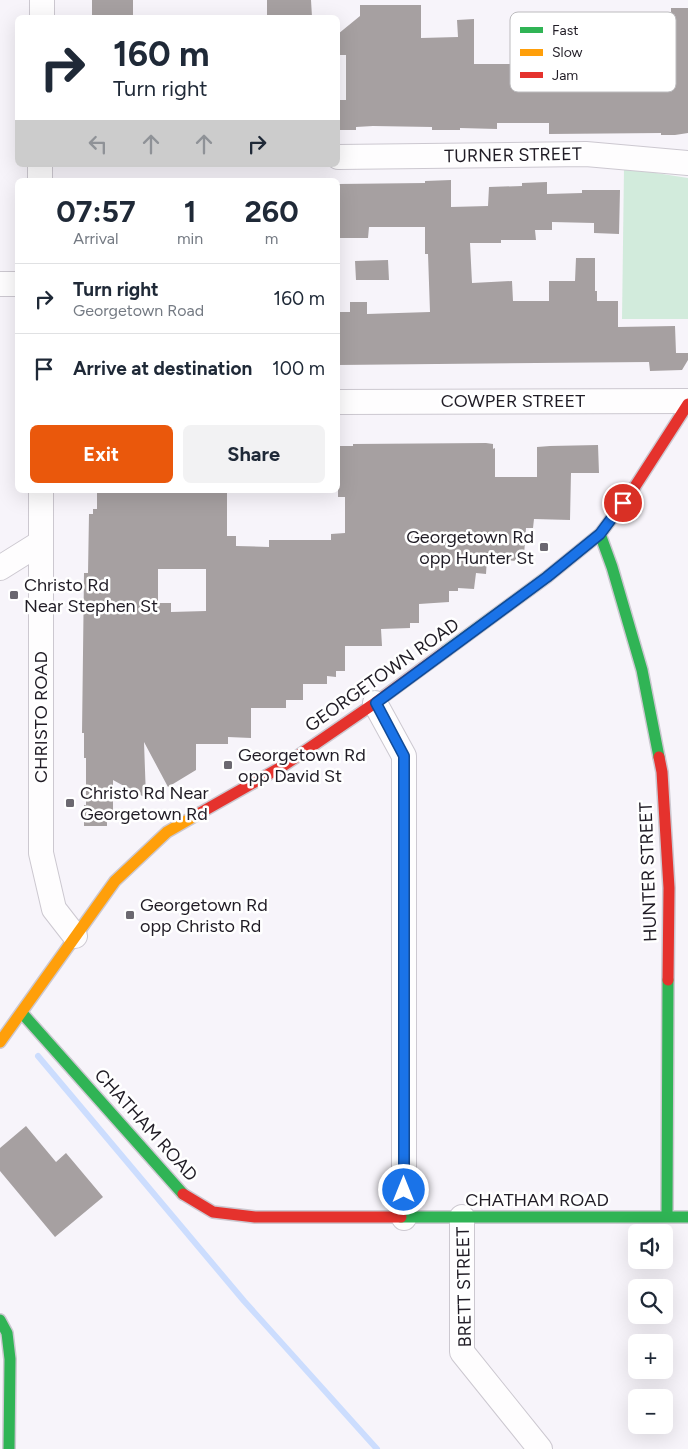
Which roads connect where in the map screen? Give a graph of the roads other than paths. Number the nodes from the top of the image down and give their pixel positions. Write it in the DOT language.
graph roads {
  1 [pos="42,0"];
  2 [pos="42,15"];
  3 [pos="340,157"];
  4 [pos="688,164"];
  5 [pos="0,284"];
  6 [pos="15,284"];
  7 [pos="340,402"];
  8 [pos="688,403"];
  9 [pos="40,493"];
  10 [pos="600,534"];
  11 [pos="40,542"];
  12 [pos="0,568"];
  13 [pos="376,703"];
  14 [pos="75,936"];
  15 [pos="22,1013"];
  16 [pos="0,1042"];
  17 [pos="667,1217"];
  18 [pos="688,1217"];
  19 [pos="404,1218"];
  20 [pos="462,1218"];
  21 [pos="0,1320"];
  22 [pos="9,1449"];
  23 [pos="540,1449"];
  1 -- 2 [label="street"];
  3 -- 4 [label="street, TURNER STREET"];
  5 -- 6 [label="street"];
  7 -- 8 [label="street, COWPER STREET"];
  8 -- 10 [label="street, GEORGETOWN ROAD"];
  9 -- 11 [label="street, CHRISTO ROAD"];
  10 -- 13 [label="street, GEORGETOWN ROAD"];
  10 -- 17 [label="street, HUNTER STREET"];
  11 -- 12 [label="street"];
  11 -- 14 [label="street, CHRISTO ROAD"];
  13 -- 14 [label="street, GEORGETOWN ROAD"];
  13 -- 19 [label="street"];
  14 -- 15 [label="street, GEORGETOWN ROAD"];
  15 -- 16 [label="street, GEORGETOWN ROAD"];
  15 -- 19 [label="street, CHATHAM ROAD"];
  17 -- 18 [label="street, CHATHAM ROAD"];
  17 -- 20 [label="street, CHATHAM ROAD"];
  19 -- 20 [label="street, CHATHAM ROAD"];
  20 -- 23 [label="street, BRETT STREET"];
  21 -- 22 [label="street"];
}
